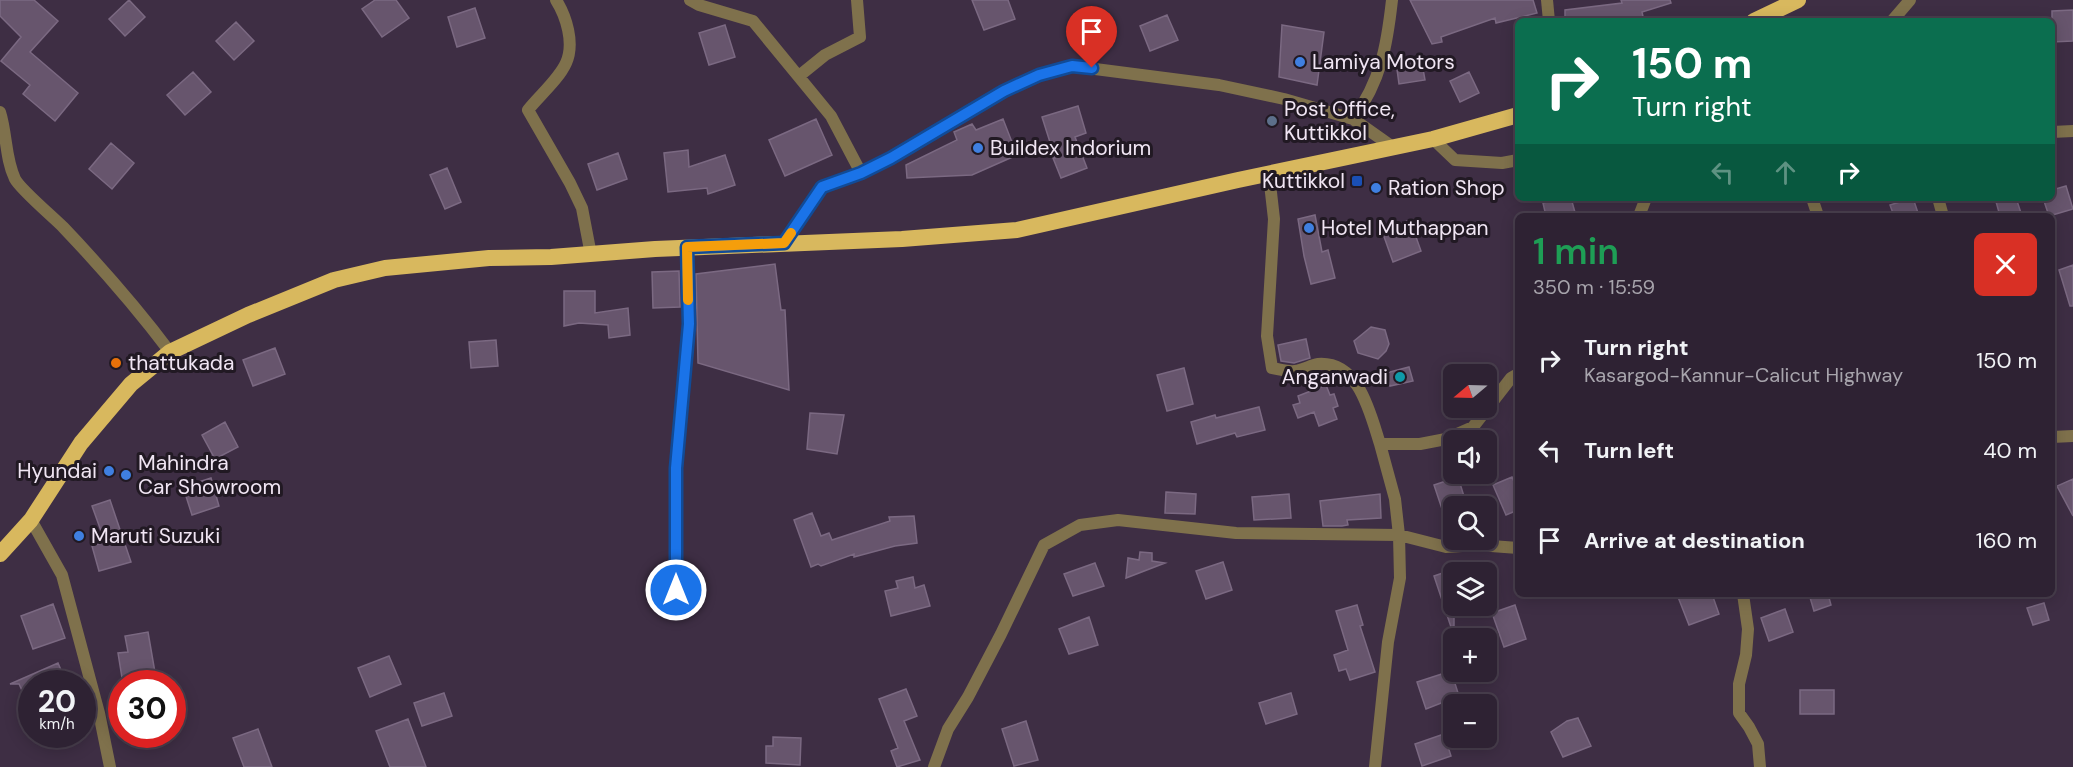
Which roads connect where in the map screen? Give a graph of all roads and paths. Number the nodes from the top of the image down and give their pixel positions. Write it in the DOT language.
graph roads {
  1 [pos="556,0"];
  2 [pos="690,0"];
  3 [pos="857,0"];
  4 [pos="1392,0"];
  5 [pos="1547,0"];
  6 [pos="1797,0"];
  7 [pos="1910,0"];
  8 [pos="1549,18"];
  9 [pos="1760,18"];
  10 [pos="1895,18"];
  11 [pos="799,76"];
  12 [pos="0,112"];
  13 [pos="1515,116"];
  14 [pos="1353,119"];
  15 [pos="2073,131"];
  16 [pos="2055,132"];
  17 [pos="1433,139"];
  18 [pos="1394,148"];
  19 [pos="1515,161"];
  20 [pos="861,173"];
  21 [pos="1269,175"];
  22 [pos="784,243"];
  23 [pos="687,247"];
  24 [pos="591,255"];
  25 [pos="170,352"];
  26 [pos="1515,376"];
  27 [pos="2073,436"];
  28 [pos="2055,437"];
  29 [pos="1380,444"];
  30 [pos="31,520"];
  31 [pos="1399,535"];
  32 [pos="1515,548"];
  33 [pos="0,554"];
  34 [pos="676,590"];
  35 [pos="1743,597"];
  36 [pos="110,767"];
  37 [pos="934,767"];
  38 [pos="1375,767"];
  39 [pos="1760,767"];
  1 -- 24 [label="street"];
  2 -- 11 [label="street"];
  3 -- 11 [label="street"];
  4 -- 14 [label="street"];
  5 -- 8 [label="street"];
  6 -- 9 [label="highway"];
  7 -- 10 [label="street"];
  11 -- 20 [label="street"];
  12 -- 25 [label="street"];
  13 -- 17 [label="highway"];
  14 -- 18 [label="street"];
  14 -- 20 [label="street"];
  15 -- 16 [label="street"];
  17 -- 18 [label="highway"];
  17 -- 19 [label="street"];
  18 -- 21 [label="highway"];
  20 -- 22 [label="street"];
  21 -- 22 [label="highway"];
  21 -- 29 [label="street"];
  22 -- 23 [label="highway"];
  23 -- 24 [label="highway"];
  23 -- 34 [label="street"];
  24 -- 25 [label="highway"];
  25 -- 30 [label="highway"];
  26 -- 29 [label="street"];
  27 -- 28 [label="street"];
  29 -- 31 [label="street"];
  30 -- 33 [label="highway"];
  30 -- 36 [label="street"];
  31 -- 32 [label="street"];
  31 -- 37 [label="street"];
  31 -- 38 [label="street"];
  35 -- 39 [label="street"];
}
